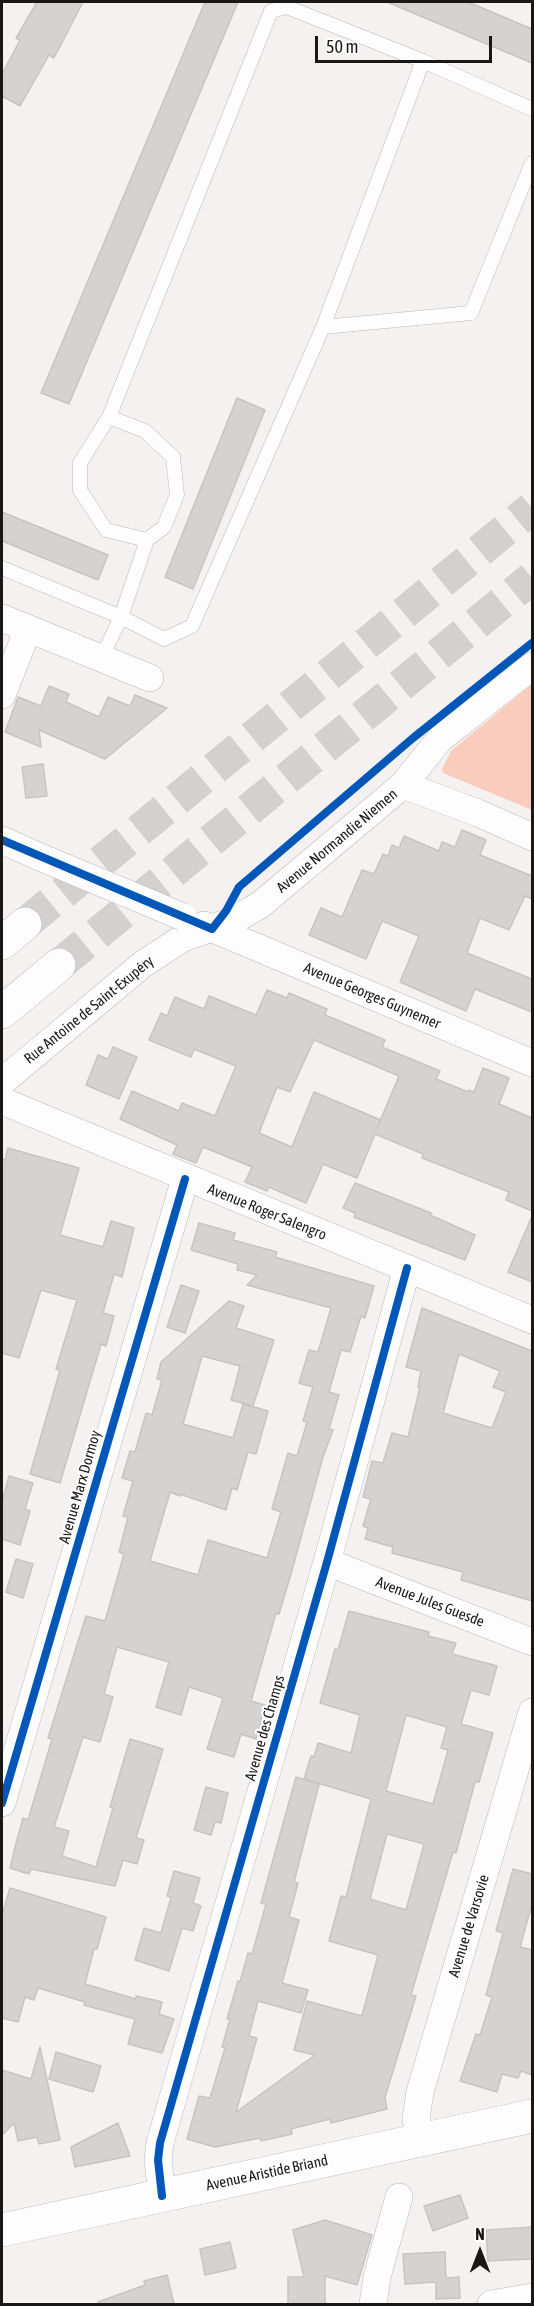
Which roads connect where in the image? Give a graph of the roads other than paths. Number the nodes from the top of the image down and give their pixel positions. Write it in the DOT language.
graph roads {
  1 [pos="423,61"];
  2 [pos="532,109"];
  3 [pos="532,163"];
  4 [pos="323,327"];
  5 [pos="109,417"];
  6 [pos="147,540"];
  7 [pos="2,568"];
  8 [pos="121,616"];
  9 [pos="2,618"];
  10 [pos="28,629"];
  11 [pos="101,659"];
  12 [pos="532,666"];
  13 [pos="150,678"];
  14 [pos="2,695"];
  15 [pos="403,785"];
  16 [pos="532,837"];
  17 [pos="2,840"];
  18 [pos="212,929"];
  19 [pos="59,965"];
  20 [pos="2,1012"];
  21 [pos="532,1063"];
  22 [pos="2,1082"];
  23 [pos="2,1101"];
  24 [pos="185,1179"];
  25 [pos="407,1268"];
  26 [pos="532,1320"];
  27 [pos="327,1562"];
  28 [pos="532,1641"];
  29 [pos="532,1712"];
  30 [pos="2,1803"];
  31 [pos="532,2116"];
  32 [pos="420,2140"];
  33 [pos="162,2196"];
  34 [pos="399,2197"];
  35 [pos="2,2230"];
  36 [pos="532,2297"];
  37 [pos="373,2304"];
  38 [pos="491,2304"];
  1 -- 2 [label="lane"];
  1 -- 4 [label="lane"];
  1 -- 5 [label="lane"];
  3 -- 4 [label="lane"];
  4 -- 8 [label="lane"];
  5 -- 6 [label="lane"];
  5 -- 6 [label="lane"];
  6 -- 8 [label="lane"];
  7 -- 8 [label="lane"];
  8 -- 11 [label="lane"];
  9 -- 10 [label="street"];
  10 -- 11 [label="street"];
  10 -- 14 [label="street"];
  11 -- 13 [label="street"];
  12 -- 15 [label="street"];
  15 -- 16 [label="street, Avenue Normandie Niemen"];
  15 -- 18 [label="street, Avenue Normandie Niemen"];
  17 -- 18 [label="street, Avenue Georges Guynemer, bridge"];
  18 -- 21 [label="street, Avenue Georges Guynemer"];
  18 -- 22 [label="street, Rue Antoine de Saint-Exupéry"];
  19 -- 20 [label="main road"];
  23 -- 24 [label="street, Avenue Roger Salengro"];
  24 -- 25 [label="street, Avenue Roger Salengro"];
  24 -- 30 [label="street, Avenue Marx Dormoy"];
  25 -- 26 [label="street, Avenue Roger Salengro"];
  25 -- 27 [label="street, Avenue des Champs"];
  27 -- 28 [label="street, Avenue Jules Guesde"];
  27 -- 33 [label="street, Avenue des Champs"];
  29 -- 32 [label="street, Avenue de Varsovie"];
  31 -- 32 [label="main road, Avenue Aristide Briand"];
  32 -- 33 [label="main road, Avenue Aristide Briand"];
  33 -- 35 [label="main road, Avenue Aristide Briand"];
  34 -- 37 [label="street"];
  36 -- 38 [label="street"];
}
